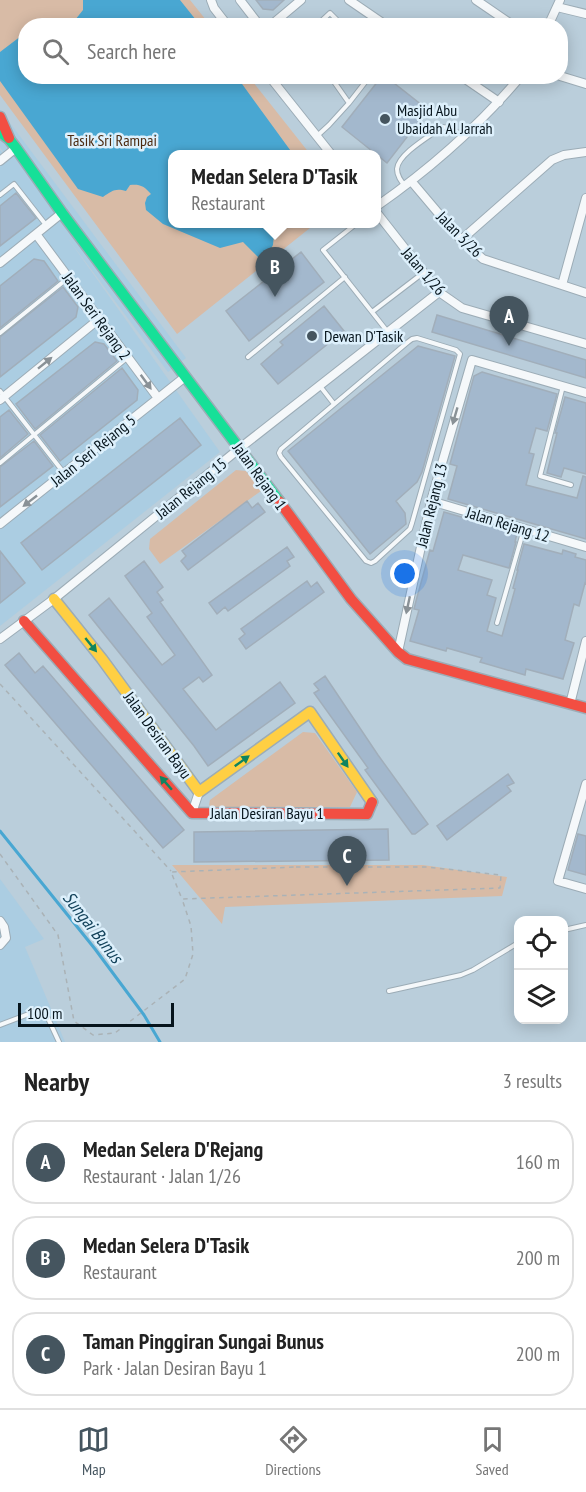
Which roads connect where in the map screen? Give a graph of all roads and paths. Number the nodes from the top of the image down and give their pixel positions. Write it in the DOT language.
graph roads {
  1 [pos="202,0"];
  2 [pos="240,0"];
  3 [pos="301,0"];
  4 [pos="349,0"];
  5 [pos="476,0"];
  6 [pos="213,4"];
  7 [pos="558,4"];
  8 [pos="586,14"];
  9 [pos="223,18"];
  10 [pos="254,18"];
  11 [pos="280,18"];
  12 [pos="375,18"];
  13 [pos="502,18"];
  14 [pos="552,18"];
  15 [pos="568,78"];
  16 [pos="275,84"];
  17 [pos="335,84"];
  18 [pos="364,84"];
  19 [pos="473,84"];
  20 [pos="514,84"];
  21 [pos="586,84"];
  22 [pos="499,102"];
  23 [pos="349,103"];
  24 [pos="0,117"];
  25 [pos="316,136"];
  26 [pos="463,137"];
  27 [pos="8,139"];
  28 [pos="328,150"];
  29 [pos="586,152"];
  30 [pos="0,161"];
  31 [pos="408,184"];
  32 [pos="0,195"];
  33 [pos="586,198"];
  34 [pos="381,203"];
  35 [pos="62,213"];
  36 [pos="584,214"];
  37 [pos="381,218"];
  38 [pos="47,225"];
  39 [pos="351,228"];
  40 [pos="36,234"];
  41 [pos="461,240"];
  42 [pos="0,263"];
  43 [pos="424,272"];
  44 [pos="345,277"];
  45 [pos="69,278"];
  46 [pos="562,285"];
  47 [pos="439,292"];
  48 [pos="586,292"];
  49 [pos="372,312"];
  50 [pos="99,319"];
  51 [pos="388,332"];
  52 [pos="0,333"];
  53 [pos="586,344"];
  54 [pos="248,357"];
  55 [pos="128,358"];
  56 [pos="185,376"];
  57 [pos="319,386"];
  58 [pos="563,386"];
  59 [pos="586,393"];
  60 [pos="1,396"];
  61 [pos="158,398"];
  62 [pos="334,404"];
  63 [pos="35,435"];
  64 [pos="240,448"];
  65 [pos="0,463"];
  66 [pos="64,473"];
  67 [pos="571,484"];
  68 [pos="431,501"];
  69 [pos="0,524"];
  70 [pos="524,529"];
  71 [pos="586,547"];
  72 [pos="54,599"];
  73 [pos="24,621"];
  74 [pos="497,623"];
  75 [pos="0,639"];
  76 [pos="586,641"];
  77 [pos="399,652"];
  78 [pos="0,684"];
  79 [pos="570,704"];
  80 [pos="585,705"];
  81 [pos="310,712"];
  82 [pos="586,784"];
  83 [pos="199,792"];
  84 [pos="192,813"];
  85 [pos="0,854"];
  86 [pos="171,872"];
  87 [pos="586,889"];
  88 [pos="182,899"];
  89 [pos="0,921"];
  90 [pos="586,925"];
  91 [pos="568,929"];
  92 [pos="0,945"];
  93 [pos="514,946"];
  94 [pos="389,991"];
  95 [pos="0,1025"];
  96 [pos="59,1042"];
  1 -- 6 [label="street"];
  2 -- 10 [label="street"];
  3 -- 11 [label="street"];
  4 -- 12 [label="street"];
  5 -- 13 [label="street"];
  6 -- 9 [label="street"];
  7 -- 8 [label="street"];
  7 -- 14 [label="street"];
  15 -- 21 [label="street"];
  16 -- 25 [label="street"];
  17 -- 23 [label="lane"];
  18 -- 23 [label="lane"];
  19 -- 22 [label="street"];
  20 -- 22 [label="street"];
  22 -- 26 [label="street"];
  23 -- 25 [label="lane"];
  24 -- 27 [label="street, Jalan Rejang 1"];
  25 -- 28 [label="street"];
  26 -- 31 [label="street"];
  26 -- 31 [label="lane"];
  27 -- 30 [label="street"];
  27 -- 35 [label="street, Jalan Rejang 1"];
  29 -- 41 [label="street"];
  31 -- 34 [label="street"];
  31 -- 41 [label="street, Jalan 3/26"];
  32 -- 38 [label="lane"];
  33 -- 36 [label="street"];
  35 -- 38 [label="street"];
  35 -- 56 [label="street, Jalan Rejang 1"];
  36 -- 46 [label="street"];
  37 -- 43 [label="street, Jalan 1/26"];
  38 -- 40 [label="street"];
  39 -- 44 [label="lane"];
  40 -- 42 [label="street"];
  40 -- 45 [label="street, Jalan Seri Rejang 2"];
  41 -- 46 [label="street, Jalan 3/26"];
  43 -- 47 [label="street, Jalan 1/26"];
  43 -- 49 [label="lane"];
  44 -- 49 [label="lane"];
  44 -- 54 [label="lane"];
  45 -- 50 [label="street, Jalan Seri Rejang 2"];
  45 -- 52 [label="lane"];
  46 -- 48 [label="street, Jalan 3/26"];
  47 -- 51 [label="street, Jalan Rejang 15"];
  47 -- 53 [label="street, Jalan 1/26"];
  49 -- 51 [label="lane"];
  50 -- 55 [label="street, Jalan Seri Rejang 2"];
  60 -- 50 [label="street, one-way"];
  51 -- 57 [label="street, Jalan Rejang 15"];
  55 -- 61 [label="street, Jalan Seri Rejang 2, one-way"];
  55 -- 63 [label="lane"];
  56 -- 61 [label="street, Jalan Seri Rejang 5"];
  56 -- 64 [label="street, Jalan Rejang 1"];
  57 -- 62 [label="lane"];
  57 -- 64 [label="street, Jalan Rejang 15"];
  58 -- 59 [label="street"];
  58 -- 67 [label="lane"];
  58 -- 68 [label="street, Jalan Rejang 13, one-way"];
  60 -- 63 [label="lane"];
  61 -- 66 [label="street, Jalan Seri Rejang 5"];
  62 -- 62 [label="lane"];
  63 -- 65 [label="lane"];
  63 -- 66 [label="lane"];
  64 -- 72 [label="street, Jalan Rejang 15"];
  64 -- 77 [label="street, Jalan Rejang 1"];
  66 -- 69 [label="street, Jalan Seri Rejang 5, one-way"];
  68 -- 70 [label="street, Jalan Rejang 12"];
  68 -- 77 [label="street, Jalan Rejang 13, one-way"];
  70 -- 71 [label="street, Jalan Rejang 12"];
  70 -- 74 [label="lane"];
  72 -- 73 [label="street, Jalan Rejang 15"];
  72 -- 83 [label="street, Jalan Desiran Bayu, one-way"];
  73 -- 75 [label="street, Jalan Rejang 15"];
  84 -- 73 [label="street, Jalan Desiran Bayu 1, one-way"];
  76 -- 79 [label="street"];
  77 -- 79 [label="street, Jalan Rejang 1"];
  78 -- 86 [label="path"];
  79 -- 80 [label="street, Jalan Rejang 1"];
  83 -- 81 [label="street, Jalan Desiran Bayu, one-way"];
  81 -- 84 [label="street, Jalan Desiran Bayu 1, one-way"];
  82 -- 87 [label="street"];
  83 -- 84 [label="street"];
  85 -- 88 [label="path"];
  86 -- 88 [label="path"];
  86 -- 88 [label="path"];
  89 -- 92 [label="street"];
  90 -- 91 [label="lane"];
  93 -- 94 [label="lane"];
  95 -- 96 [label="lane"];
}
